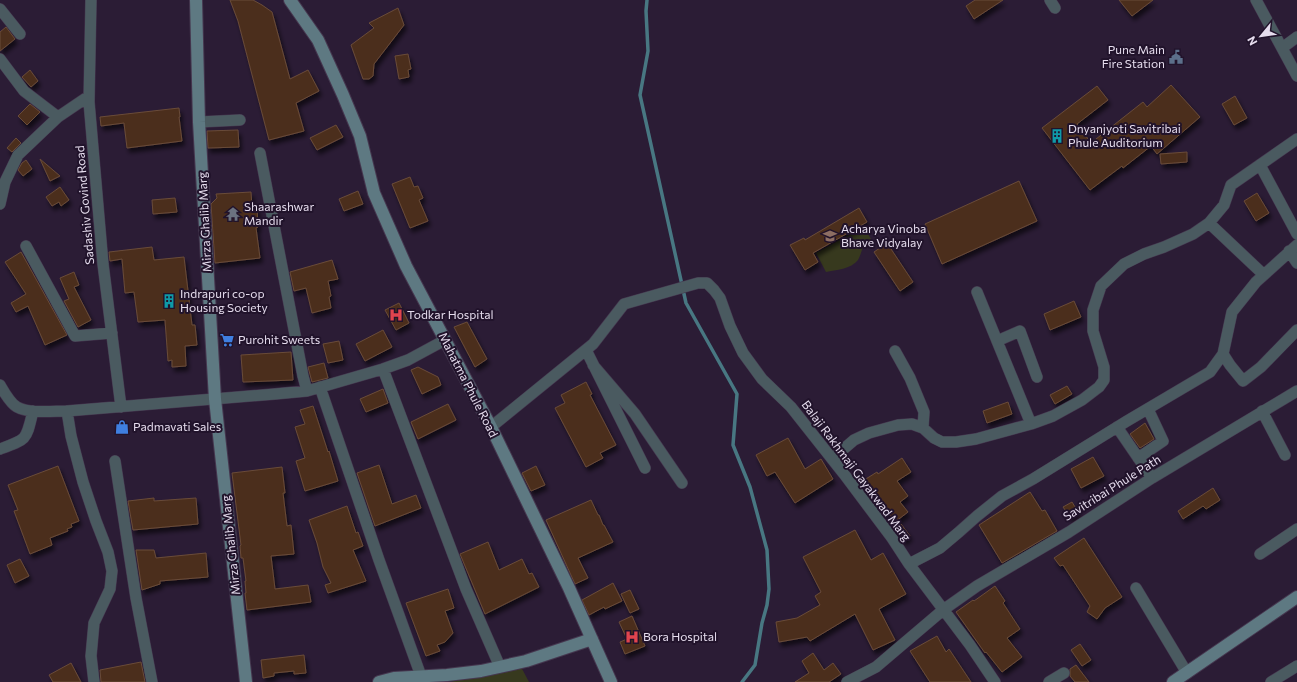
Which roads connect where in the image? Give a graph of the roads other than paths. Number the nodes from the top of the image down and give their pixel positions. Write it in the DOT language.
graph roads {
  1 [pos="91,0"];
  2 [pos="196,0"];
  3 [pos="290,0"];
  4 [pos="1256,0"];
  5 [pos="0,9"];
  6 [pos="20,34"];
  7 [pos="1297,37"];
  8 [pos="1282,48"];
  9 [pos="0,59"];
  10 [pos="1297,76"];
  11 [pos="89,96"];
  12 [pos="58,117"];
  13 [pos="240,120"];
  14 [pos="199,122"];
  15 [pos="1297,140"];
  16 [pos="260,153"];
  17 [pos="1260,165"];
  18 [pos="0,204"];
  19 [pos="1209,223"];
  20 [pos="1297,234"];
  21 [pos="26,246"];
  22 [pos="1293,248"];
  23 [pos="1297,263"];
  24 [pos="1264,275"];
  25 [pos="977,292"];
  26 [pos="1297,330"];
  27 [pos="112,333"];
  28 [pos="445,340"];
  29 [pos="997,341"];
  30 [pos="586,350"];
  31 [pos="895,351"];
  32 [pos="1223,354"];
  33 [pos="593,365"];
  34 [pos="383,369"];
  35 [pos="1037,377"];
  36 [pos="0,385"];
  37 [pos="320,387"];
  38 [pos="307,391"];
  39 [pos="1297,391"];
  40 [pos="215,399"];
  41 [pos="121,407"];
  42 [pos="1148,409"];
  43 [pos="33,411"];
  44 [pos="67,411"];
  45 [pos="1262,411"];
  46 [pos="1031,424"];
  47 [pos="491,427"];
  48 [pos="1117,427"];
  49 [pos="923,428"];
  50 [pos="0,449"];
  51 [pos="1285,455"];
  52 [pos="1138,458"];
  53 [pos="832,459"];
  54 [pos="115,461"];
  55 [pos="645,468"];
  56 [pos="1152,478"];
  57 [pos="682,482"];
  58 [pos="1297,529"];
  59 [pos="1260,554"];
  60 [pos="909,564"];
  61 [pos="132,569"];
  62 [pos="112,571"];
  63 [pos="1136,588"];
  64 [pos="1296,600"];
  65 [pos="943,610"];
  66 [pos="592,639"];
  67 [pos="1297,666"];
  68 [pos="500,667"];
  69 [pos="1064,673"];
  70 [pos="1187,673"];
  71 [pos="421,676"];
  72 [pos="94,682"];
  73 [pos="152,682"];
  74 [pos="246,682"];
  75 [pos="379,682"];
  76 [pos="611,682"];
  77 [pos="847,682"];
  78 [pos="995,682"];
  79 [pos="1049,682"];
  80 [pos="1173,682"];
  81 [pos="1271,682"];
  1 -- 11 [label="street, Sadashiv Govind Road"];
  2 -- 14 [label="street, Mirza Ghalib Marg"];
  3 -- 28 [label="street, Mahatma Phule Road"];
  4 -- 8 [label="street"];
  5 -- 6 [label="street"];
  7 -- 8 [label="street"];
  8 -- 10 [label="street"];
  9 -- 12 [label="street"];
  11 -- 12 [label="street"];
  11 -- 27 [label="street, Sadashiv Govind Road"];
  12 -- 18 [label="street"];
  13 -- 14 [label="street"];
  14 -- 40 [label="street, Mirza Ghalib Marg"];
  15 -- 17 [label="street"];
  16 -- 38 [label="street"];
  17 -- 19 [label="street"];
  17 -- 20 [label="street"];
  19 -- 24 [label="street"];
  19 -- 46 [label="street"];
  21 -- 27 [label="street"];
  22 -- 23 [label="street"];
  22 -- 24 [label="street"];
  24 -- 32 [label="street"];
  25 -- 29 [label="street"];
  26 -- 32 [label="street"];
  27 -- 41 [label="street, Sadashiv Govind Road"];
  28 -- 34 [label="street"];
  28 -- 47 [label="street, Mahatma Phule Road"];
  29 -- 35 [label="street"];
  29 -- 46 [label="street"];
  30 -- 33 [label="street"];
  30 -- 47 [label="street"];
  30 -- 53 [label="street, Balaji Rakhmaji Gayakwad Marg"];
  31 -- 49 [label="street"];
  32 -- 42 [label="street"];
  33 -- 55 [label="street"];
  33 -- 57 [label="street"];
  34 -- 37 [label="street"];
  34 -- 68 [label="street"];
  36 -- 43 [label="street"];
  37 -- 38 [label="street"];
  37 -- 71 [label="street"];
  38 -- 40 [label="street"];
  39 -- 45 [label="street, Savitribai Phule Path"];
  40 -- 41 [label="street"];
  40 -- 74 [label="street, Mirza Ghalib Marg"];
  41 -- 44 [label="street"];
  42 -- 48 [label="street"];
  42 -- 52 [label="street"];
  43 -- 44 [label="street"];
  43 -- 50 [label="street"];
  44 -- 62 [label="street"];
  45 -- 51 [label="street"];
  45 -- 56 [label="street, Savitribai Phule Path"];
  46 -- 49 [label="street"];
  47 -- 66 [label="street, Mahatma Phule Road"];
  48 -- 52 [label="street"];
  48 -- 60 [label="street"];
  49 -- 53 [label="street"];
  52 -- 56 [label="street"];
  53 -- 60 [label="street, Balaji Rakhmaji Gayakwad Marg"];
  54 -- 61 [label="street"];
  56 -- 65 [label="street, Savitribai Phule Path"];
  58 -- 59 [label="street"];
  60 -- 65 [label="street, Balaji Rakhmaji Gayakwad Marg"];
  61 -- 62 [label="street"];
  61 -- 73 [label="street"];
  62 -- 72 [label="street"];
  63 -- 70 [label="street"];
  64 -- 70 [label="street"];
  65 -- 77 [label="street, Savitribai Phule Path"];
  65 -- 78 [label="street, Balaji Rakhmaji Gayakwad Marg"];
  66 -- 68 [label="street"];
  66 -- 76 [label="street, Mahatma Phule Road"];
  67 -- 81 [label="street"];
  68 -- 71 [label="street"];
  69 -- 79 [label="street"];
  70 -- 80 [label="street"];
  71 -- 75 [label="street"];
}
